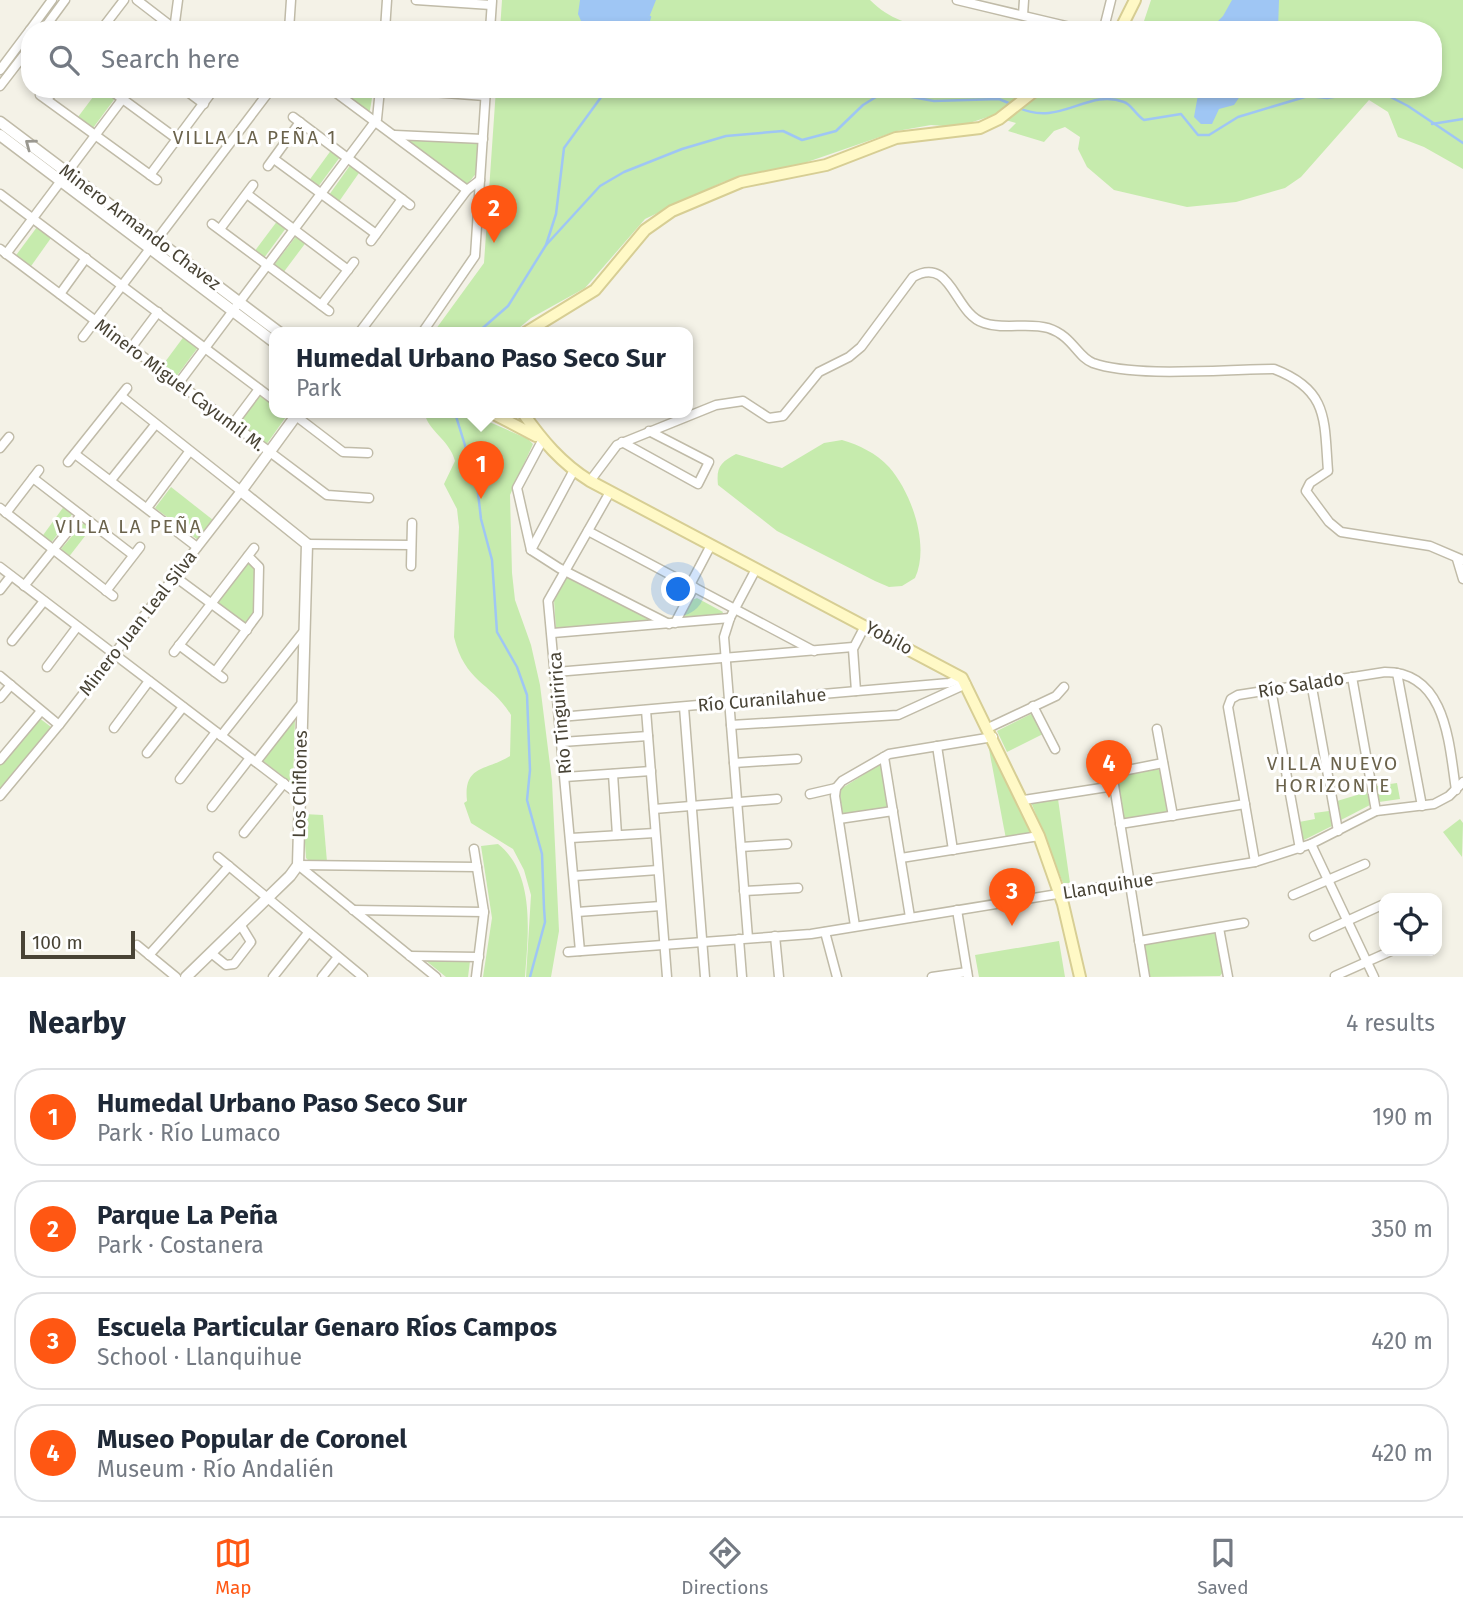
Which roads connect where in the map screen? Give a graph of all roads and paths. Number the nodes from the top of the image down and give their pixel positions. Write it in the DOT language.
graph roads {
  1 [pos="52,0"];
  2 [pos="65,0"];
  3 [pos="124,0"];
  4 [pos="137,0"];
  5 [pos="178,0"];
  6 [pos="291,0"];
  7 [pos="387,0"];
  8 [pos="416,0"];
  9 [pos="957,0"];
  10 [pos="1024,0"];
  11 [pos="1111,0"];
  12 [pos="1135,0"];
  13 [pos="491,2"];
  14 [pos="1023,15"];
  15 [pos="37,21"];
  16 [pos="50,21"];
  17 [pos="108,21"];
  18 [pos="165,21"];
  19 [pos="176,21"];
  20 [pos="290,21"];
  21 [pos="386,21"];
  22 [pos="490,21"];
  23 [pos="1047,21"];
  24 [pos="1105,21"];
  25 [pos="1124,21"];
  26 [pos="21,42"];
  27 [pos="21,59"];
  28 [pos="0,70"];
  29 [pos="0,86"];
  30 [pos="45,98"];
  31 [pos="196,98"];
  32 [pos="208,98"];
  33 [pos="264,98"];
  34 [pos="343,98"];
  35 [pos="380,98"];
  36 [pos="485,98"];
  37 [pos="1027,98"];
  38 [pos="122,99"];
  39 [pos="204,104"];
  40 [pos="0,122"];
  41 [pos="375,122"];
  42 [pos="96,134"];
  43 [pos="0,135"];
  44 [pos="393,135"];
  45 [pos="177,139"];
  46 [pos="482,139"];
  47 [pos="348,158"];
  48 [pos="64,177"];
  49 [pos="480,180"];
  50 [pos="253,186"];
  51 [pos="467,190"];
  52 [pos="0,194"];
  53 [pos="247,194"];
  54 [pos="321,194"];
  55 [pos="33,218"];
  56 [pos="294,230"];
  57 [pos="153,244"];
  58 [pos="3,252"];
  59 [pos="86,258"];
  60 [pos="354,262"];
  61 [pos="268,265"];
  62 [pos="348,270"];
  63 [pos="122,285"];
  64 [pos="60,294"];
  65 [pos="321,305"];
  66 [pos="237,307"];
  67 [pos="329,311"];
  68 [pos="158,313"];
  69 [pos="95,321"];
  70 [pos="270,327"];
  71 [pos="364,327"];
  72 [pos="424,327"];
  73 [pos="535,327"];
  74 [pos="269,336"];
  75 [pos="83,337"];
  76 [pos="131,348"];
  77 [pos="205,348"];
  78 [pos="178,384"];
  79 [pos="259,389"];
  80 [pos="269,396"];
  81 [pos="693,415"];
  82 [pos="292,418"];
  83 [pos="300,418"];
  84 [pos="502,418"];
  85 [pos="526,418"];
  86 [pos="685,418"];
  87 [pos="155,425"];
  88 [pos="232,425"];
  89 [pos="649,432"];
  90 [pos="9,437"];
  91 [pos="540,439"];
  92 [pos="622,442"];
  93 [pos="0,448"];
  94 [pos="190,452"];
  95 [pos="269,453"];
  96 [pos="368,453"];
  97 [pos="75,454"];
  98 [pos="68,462"];
  99 [pos="574,470"];
  100 [pos="111,480"];
  101 [pos="590,481"];
  102 [pos="240,491"];
  103 [pos="610,492"];
  104 [pos="369,498"];
  105 [pos="147,508"];
  106 [pos="3,511"];
  107 [pos="80,514"];
  108 [pos="412,523"];
  109 [pos="588,531"];
  110 [pos="307,544"];
  111 [pos="411,545"];
  112 [pos="711,545"];
  113 [pos="140,547"];
  114 [pos="197,547"];
  115 [pos="254,548"];
  116 [pos="53,550"];
  117 [pos="531,550"];
  118 [pos="134,555"];
  119 [pos="248,556"];
  120 [pos="1460,560"];
  121 [pos="411,566"];
  122 [pos="0,567"];
  123 [pos="756,569"];
  124 [pos="566,571"];
  125 [pos="11,576"];
  126 [pos="174,576"];
  127 [pos="1463,579"];
  128 [pos="24,586"];
  129 [pos="692,586"];
  130 [pos="0,590"];
  131 [pos="44,601"];
  132 [pos="211,604"];
  133 [pos="735,609"];
  134 [pos="730,618"];
  135 [pos="672,623"];
  136 [pos="865,626"];
  137 [pos="77,627"];
  138 [pos="247,630"];
  139 [pos="304,631"];
  140 [pos="553,633"];
  141 [pos="12,641"];
  142 [pos="853,647"];
  143 [pos="814,651"];
  144 [pos="113,654"];
  145 [pos="725,658"];
  146 [pos="47,667"];
  147 [pos="556,672"];
  148 [pos="1397,673"];
  149 [pos="0,676"];
  150 [pos="1352,677"];
  151 [pos="149,681"];
  152 [pos="964,681"];
  153 [pos="1311,682"];
  154 [pos="11,685"];
  155 [pos="1064,687"];
  156 [pos="1271,689"];
  157 [pos="856,691"];
  158 [pos="0,698"];
  159 [pos="302,703"];
  160 [pos="729,704"];
  161 [pos="1033,706"];
  162 [pos="183,707"];
  163 [pos="684,707"];
  164 [pos="41,710"];
  165 [pos="646,710"];
  166 [pos="560,717"];
  167 [pos="59,725"];
  168 [pos="731,725"];
  169 [pos="114,727"];
  170 [pos="1157,729"];
  171 [pos="991,733"];
  172 [pos="218,734"];
  173 [pos="648,736"];
  174 [pos="562,742"];
  175 [pos="937,746"];
  176 [pos="1055,749"];
  177 [pos="146,753"];
  178 [pos="884,757"];
  179 [pos="797,759"];
  180 [pos="0,760"];
  181 [pos="253,760"];
  182 [pos="734,763"];
  183 [pos="1163,763"];
  184 [pos="651,771"];
  185 [pos="613,774"];
  186 [pos="565,777"];
  187 [pos="180,779"];
  188 [pos="1463,782"];
  189 [pos="284,783"];
  190 [pos="1114,786"];
  191 [pos="836,788"];
  192 [pos="1456,790"];
  193 [pos="810,794"];
  194 [pos="299,795"];
  195 [pos="0,796"];
  196 [pos="777,799"];
  197 [pos="1024,800"];
  198 [pos="737,802"];
  199 [pos="1245,804"];
  200 [pos="692,806"];
  201 [pos="1422,806"];
  202 [pos="212,807"];
  203 [pos="654,808"];
  204 [pos="893,811"];
  205 [pos="1376,811"];
  206 [pos="1173,816"];
  207 [pos="839,819"];
  208 [pos="1120,824"];
  209 [pos="1338,831"];
  210 [pos="244,833"];
  211 [pos="656,833"];
  212 [pos="617,835"];
  213 [pos="1039,836"];
  214 [pos="571,838"];
  215 [pos="788,844"];
  216 [pos="1311,845"];
  217 [pos="741,847"];
  218 [pos="474,849"];
  219 [pos="1300,849"];
  220 [pos="953,850"];
  221 [pos="218,857"];
  222 [pos="901,858"];
  223 [pos="1255,862"];
  224 [pos="1365,864"];
  225 [pos="298,865"];
  226 [pos="229,866"];
  227 [pos="477,867"];
  228 [pos="658,870"];
  229 [pos="574,876"];
  230 [pos="1328,880"];
  231 [pos="1129,883"];
  232 [pos="798,888"];
  233 [pos="744,891"];
  234 [pos="1060,893"];
  235 [pos="1293,895"];
  236 [pos="267,899"];
  237 [pos="661,906"];
  238 [pos="1379,906"];
  239 [pos="353,910"];
  240 [pos="957,910"];
  241 [pos="484,912"];
  242 [pos="577,912"];
  243 [pos="911,917"];
  244 [pos="1347,921"];
  245 [pos="1244,923"];
  246 [pos="240,924"];
  247 [pos="855,926"];
  248 [pos="1219,928"];
  249 [pos="825,932"];
  250 [pos="308,933"];
  251 [pos="775,936"];
  252 [pos="1314,936"];
  253 [pos="743,939"];
  254 [pos="703,941"];
  255 [pos="1139,941"];
  256 [pos="137,945"];
  257 [pos="664,945"];
  258 [pos="580,951"];
  259 [pos="568,952"];
  260 [pos="211,953"];
  261 [pos="149,955"];
  262 [pos="410,956"];
  263 [pos="1380,956"];
  264 [pos="338,957"];
  265 [pos="479,957"];
  266 [pos="1366,962"];
  267 [pos="967,974"];
  268 [pos="1335,976"];
  269 [pos="176,977"];
  270 [pos="186,977"];
  271 [pos="273,977"];
  272 [pos="321,977"];
  273 [pos="363,977"];
  274 [pos="436,977"];
  275 [pos="476,977"];
  276 [pos="667,977"];
  277 [pos="705,977"];
  278 [pos="742,977"];
  279 [pos="779,977"];
  280 [pos="837,977"];
  281 [pos="932,977"];
  282 [pos="1080,977"];
  283 [pos="1144,977"];
  284 [pos="1228,977"];
  285 [pos="1374,977"];
  1 -- 15 [label="street"];
  2 -- 16 [label="street"];
  3 -- 17 [label="street"];
  4 -- 18 [label="street"];
  5 -- 19 [label="street"];
  6 -- 20 [label="street"];
  7 -- 21 [label="street"];
  8 -- 13 [label="street"];
  9 -- 14 [label="street"];
  10 -- 14 [label="street"];
  11 -- 24 [label="street"];
  12 -- 25 [label="main road"];
  13 -- 22 [label="street"];
  14 -- 23 [label="street"];
  26 -- 28 [label="street"];
  27 -- 29 [label="street"];
  30 -- 42 [label="street"];
  31 -- 39 [label="street"];
  32 -- 39 [label="street"];
  33 -- 57 [label="street"];
  34 -- 41 [label="street"];
  35 -- 41 [label="street"];
  36 -- 46 [label="street"];
  37 -- 73 [label="main road"];
  38 -- 42 [label="street"];
  38 -- 45 [label="street"];
  39 -- 45 [label="street"];
  48 -- 40 [label="street, Minero Armando Chavez, one-way"];
  41 -- 44 [label="street"];
  41 -- 47 [label="street"];
  42 -- 45 [label="street"];
  42 -- 48 [label="street"];
  43 -- 48 [label="street, Minero Armando Chavez"];
  44 -- 46 [label="street"];
  44 -- 51 [label="street"];
  46 -- 49 [label="street"];
  47 -- 54 [label="street"];
  47 -- 54 [label="street"];
  47 -- 54 [label="street"];
  48 -- 55 [label="street"];
  48 -- 57 [label="street, Minero Armando Chavez"];
  49 -- 51 [label="street"];
  49 -- 72 [label="street"];
  50 -- 53 [label="street"];
  51 -- 71 [label="street"];
  52 -- 55 [label="street"];
  53 -- 56 [label="street"];
  53 -- 61 [label="street"];
  54 -- 56 [label="street"];
  55 -- 58 [label="street"];
  55 -- 59 [label="street"];
  56 -- 61 [label="street"];
  56 -- 62 [label="street"];
  57 -- 63 [label="street"];
  57 -- 66 [label="street, Minero Armando Chavez"];
  58 -- 64 [label="street, Minero Miguel Cayumil M."];
  59 -- 63 [label="street"];
  59 -- 64 [label="street"];
  60 -- 62 [label="street"];
  61 -- 65 [label="street"];
  61 -- 66 [label="street"];
  62 -- 65 [label="street"];
  63 -- 68 [label="street"];
  63 -- 69 [label="street"];
  64 -- 69 [label="street, Minero Miguel Cayumil M."];
  65 -- 67 [label="street"];
  66 -- 70 [label="street, Minero Armando Chavez"];
  66 -- 74 [label="street, Minero Armando Chavez"];
  66 -- 77 [label="street"];
  68 -- 76 [label="street"];
  68 -- 77 [label="street"];
  69 -- 75 [label="street"];
  69 -- 76 [label="street, Minero Miguel Cayumil M."];
  76 -- 78 [label="street, Minero Miguel Cayumil M."];
  77 -- 78 [label="street"];
  77 -- 79 [label="street"];
  78 -- 88 [label="street, Minero Miguel Cayumil M."];
  79 -- 80 [label="street"];
  79 -- 88 [label="street"];
  81 -- 120 [label="street"];
  82 -- 95 [label="street, Minero Juan Leal Silva"];
  83 -- 96 [label="street"];
  84 -- 91 [label="main road, Yobilo"];
  85 -- 91 [label="main road, Yobilo"];
  86 -- 89 [label="street"];
  87 -- 94 [label="street"];
  87 -- 97 [label="street"];
  87 -- 100 [label="street"];
  88 -- 95 [label="street, Minero Miguel Cayumil M."];
  89 -- 92 [label="street"];
  89 -- 92 [label="street"];
  90 -- 93 [label="street"];
  91 -- 99 [label="main road, Yobilo"];
  91 -- 117 [label="street"];
  92 -- 101 [label="street"];
  94 -- 102 [label="street"];
  94 -- 105 [label="street"];
  95 -- 102 [label="street, Minero Juan Leal Silva"];
  95 -- 104 [label="street, Minero Miguel Cayumil M."];
  97 -- 98 [label="street"];
  97 -- 100 [label="street"];
  99 -- 101 [label="main road, Yobilo"];
  99 -- 117 [label="street"];
  100 -- 105 [label="street"];
  101 -- 103 [label="main road, Yobilo"];
  102 -- 110 [label="street"];
  102 -- 114 [label="street, Minero Juan Leal Silva"];
  103 -- 109 [label="street, Río Tinguiririca"];
  103 -- 112 [label="main road, Yobilo"];
  105 -- 114 [label="street"];
  106 -- 107 [label="street"];
  106 -- 116 [label="street"];
  107 -- 116 [label="street"];
  107 -- 118 [label="street"];
  108 -- 111 [label="street"];
  109 -- 124 [label="street, Río Tinguiririca"];
  109 -- 129 [label="street"];
  110 -- 111 [label="street"];
  110 -- 139 [label="street, Los Chiflones"];
  111 -- 121 [label="street"];
  112 -- 123 [label="main road, Yobilo"];
  112 -- 129 [label="street"];
  113 -- 118 [label="street"];
  114 -- 126 [label="street, Minero Juan Leal Silva"];
  115 -- 119 [label="street"];
  116 -- 118 [label="street"];
  116 -- 128 [label="street"];
  117 -- 124 [label="street"];
  119 -- 132 [label="street"];
  119 -- 138 [label="street"];
  120 -- 127 [label="street"];
  122 -- 125 [label="street"];
  123 -- 133 [label="street"];
  123 -- 136 [label="main road, Yobilo"];
  124 -- 135 [label="street"];
  124 -- 140 [label="street, Río Tinguiririca"];
  125 -- 128 [label="street"];
  125 -- 130 [label="street"];
  126 -- 132 [label="street"];
  126 -- 144 [label="street, Minero Juan Leal Silva"];
  128 -- 131 [label="street"];
  129 -- 133 [label="street"];
  129 -- 135 [label="street"];
  131 -- 137 [label="street"];
  131 -- 141 [label="street"];
  132 -- 138 [label="street"];
  132 -- 138 [label="street"];
  133 -- 134 [label="street"];
  133 -- 143 [label="street"];
  134 -- 135 [label="street"];
  134 -- 145 [label="street"];
  135 -- 140 [label="street"];
  136 -- 142 [label="street"];
  136 -- 152 [label="main road, Yobilo"];
  137 -- 144 [label="street"];
  137 -- 146 [label="street"];
  139 -- 159 [label="street, Los Chiflones"];
  139 -- 172 [label="street"];
  140 -- 147 [label="street, Río Tinguiririca"];
  142 -- 143 [label="street"];
  142 -- 157 [label="street"];
  143 -- 145 [label="street"];
  144 -- 151 [label="street"];
  144 -- 167 [label="street, Minero Juan Leal Silva"];
  145 -- 147 [label="street"];
  145 -- 160 [label="street"];
  147 -- 166 [label="street, Río Tinguiririca"];
  148 -- 150 [label="street, Río Salado"];
  148 -- 192 [label="street"];
  148 -- 201 [label="street"];
  149 -- 154 [label="street"];
  150 -- 153 [label="street, Río Salado"];
  150 -- 205 [label="street"];
  151 -- 162 [label="street"];
  151 -- 169 [label="street"];
  152 -- 157 [label="street, Río Curanilahue"];
  152 -- 168 [label="street"];
  152 -- 171 [label="main road"];
  153 -- 156 [label="street, Río Salado"];
  153 -- 209 [label="street"];
  154 -- 158 [label="street"];
  154 -- 164 [label="street"];
  155 -- 161 [label="street"];
  156 -- 199 [label="street, Río Salado"];
  156 -- 219 [label="street"];
  157 -- 160 [label="street, Río Curanilahue"];
  159 -- 181 [label="street"];
  159 -- 194 [label="street, Los Chiflones"];
  160 -- 163 [label="street, Río Curanilahue"];
  160 -- 168 [label="street"];
  161 -- 171 [label="street"];
  161 -- 176 [label="street"];
  162 -- 172 [label="street"];
  162 -- 177 [label="street"];
  163 -- 165 [label="street, Río Curanilahue"];
  163 -- 200 [label="street"];
  164 -- 167 [label="street"];
  164 -- 180 [label="street"];
  165 -- 166 [label="street, Río Curanilahue"];
  165 -- 173 [label="street"];
  166 -- 174 [label="street, Río Tinguiririca"];
  167 -- 195 [label="street, Minero Juan Leal Silva"];
  168 -- 182 [label="street"];
  170 -- 183 [label="street"];
  171 -- 175 [label="street"];
  171 -- 197 [label="main road"];
  172 -- 181 [label="street"];
  172 -- 187 [label="street"];
  173 -- 174 [label="street"];
  173 -- 184 [label="street"];
  174 -- 186 [label="street, Río Tinguiririca"];
  175 -- 178 [label="street"];
  175 -- 220 [label="street"];
  178 -- 191 [label="street"];
  178 -- 204 [label="street"];
  179 -- 182 [label="street"];
  181 -- 189 [label="street"];
  181 -- 202 [label="street"];
  182 -- 198 [label="street"];
  183 -- 190 [label="street"];
  183 -- 206 [label="street"];
  184 -- 185 [label="street"];
  184 -- 203 [label="street"];
  185 -- 186 [label="street"];
  185 -- 212 [label="street"];
  186 -- 214 [label="street, Río Tinguiririca"];
  188 -- 192 [label="street, Llanquihue"];
  189 -- 194 [label="street"];
  189 -- 210 [label="street"];
  190 -- 197 [label="street"];
  190 -- 208 [label="street"];
  191 -- 193 [label="street"];
  191 -- 207 [label="street"];
  192 -- 201 [label="street, Llanquihue"];
  194 -- 225 [label="street, Los Chiflones"];
  196 -- 198 [label="street"];
  197 -- 213 [label="main road"];
  198 -- 200 [label="street"];
  198 -- 217 [label="street"];
  199 -- 206 [label="street"];
  199 -- 223 [label="street, Río Salado"];
  200 -- 203 [label="street"];
  200 -- 254 [label="street"];
  201 -- 205 [label="street, Llanquihue"];
  203 -- 211 [label="street"];
  204 -- 207 [label="street"];
  204 -- 222 [label="street"];
  205 -- 209 [label="street, Llanquihue"];
  206 -- 208 [label="street"];
  207 -- 247 [label="street"];
  208 -- 231 [label="street"];
  209 -- 216 [label="street, Llanquihue"];
  211 -- 212 [label="street"];
  211 -- 228 [label="street"];
  212 -- 214 [label="street"];
  213 -- 220 [label="street"];
  213 -- 234 [label="main road"];
  214 -- 229 [label="street, Río Tinguiririca"];
  215 -- 217 [label="street"];
  216 -- 219 [label="street, Llanquihue"];
  216 -- 230 [label="street"];
  217 -- 233 [label="street"];
  218 -- 227 [label="street"];
  219 -- 223 [label="street, Llanquihue"];
  220 -- 222 [label="street"];
  221 -- 226 [label="street"];
  222 -- 243 [label="street"];
  223 -- 231 [label="street, Llanquihue"];
  224 -- 230 [label="street"];
  225 -- 227 [label="street"];
  225 -- 236 [label="street"];
  225 -- 239 [label="street"];
  226 -- 236 [label="street"];
  226 -- 261 [label="street"];
  227 -- 241 [label="street"];
  228 -- 229 [label="street"];
  228 -- 237 [label="street"];
  229 -- 242 [label="street, Río Tinguiririca"];
  230 -- 235 [label="street"];
  230 -- 244 [label="street"];
  231 -- 234 [label="street, Llanquihue"];
  231 -- 255 [label="street"];
  232 -- 233 [label="street"];
  233 -- 253 [label="street"];
  234 -- 240 [label="street, Llanquihue"];
  234 -- 282 [label="main road"];
  236 -- 246 [label="street"];
  236 -- 250 [label="street"];
  237 -- 242 [label="street"];
  237 -- 257 [label="street"];
  238 -- 244 [label="street"];
  239 -- 241 [label="street"];
  239 -- 262 [label="street"];
  240 -- 243 [label="street, Llanquihue"];
  240 -- 267 [label="street"];
  241 -- 265 [label="street"];
  242 -- 258 [label="street, Río Tinguiririca"];
  243 -- 247 [label="street, Llanquihue"];
  244 -- 252 [label="street"];
  244 -- 266 [label="street"];
  245 -- 248 [label="street"];
  246 -- 260 [label="street"];
  246 -- 260 [label="street"];
  247 -- 249 [label="street, Llanquihue"];
  248 -- 255 [label="street"];
  248 -- 284 [label="street"];
  249 -- 251 [label="street, Llanquihue"];
  249 -- 280 [label="street"];
  250 -- 264 [label="street"];
  250 -- 271 [label="street"];
  251 -- 253 [label="street, Llanquihue"];
  251 -- 279 [label="street"];
  253 -- 254 [label="street, Llanquihue"];
  253 -- 278 [label="street"];
  254 -- 257 [label="street, Llanquihue"];
  254 -- 277 [label="street"];
  255 -- 283 [label="street"];
  256 -- 261 [label="street"];
  257 -- 258 [label="street, Llanquihue"];
  257 -- 276 [label="street"];
  258 -- 259 [label="street, Llanquihue"];
  260 -- 270 [label="street"];
  261 -- 269 [label="street"];
  262 -- 265 [label="street"];
  262 -- 274 [label="street"];
  263 -- 266 [label="street"];
  264 -- 272 [label="street"];
  264 -- 273 [label="street"];
  265 -- 275 [label="street"];
  266 -- 268 [label="street"];
  266 -- 285 [label="street"];
  267 -- 281 [label="street"];
}
